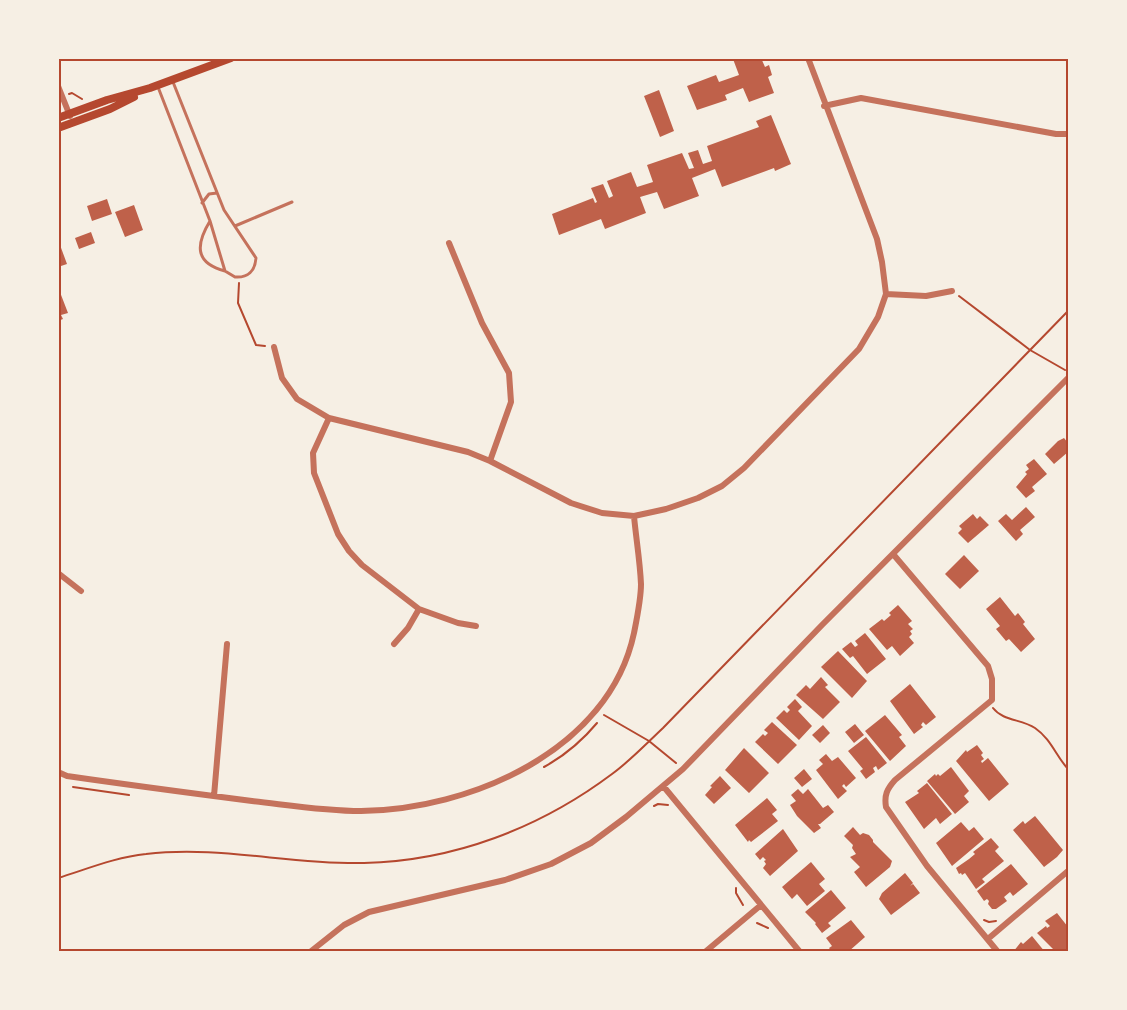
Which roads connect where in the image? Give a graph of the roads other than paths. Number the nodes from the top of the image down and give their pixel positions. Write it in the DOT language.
graph roads {
  1 [pos="231,58"];
  2 [pos="808,58"];
  3 [pos="172,80"];
  4 [pos="58,86"];
  5 [pos="154,87"];
  6 [pos="824,106"];
  7 [pos="71,119"];
  8 [pos="59,122"];
  9 [pos="1068,134"];
  10 [pos="218,193"];
  11 [pos="202,202"];
  12 [pos="292,202"];
  13 [pos="210,221"];
  14 [pos="235,226"];
  15 [pos="448,243"];
  16 [pos="225,271"];
  17 [pos="952,291"];
  18 [pos="886,294"];
  19 [pos="274,347"];
  20 [pos="1068,378"];
  21 [pos="329,418"];
  22 [pos="490,460"];
  23 [pos="634,516"];
  24 [pos="893,554"];
  25 [pos="58,573"];
  26 [pos="81,591"];
  27 [pos="419,609"];
  28 [pos="476,626"];
  29 [pos="227,644"];
  30 [pos="394,644"];
  31 [pos="58,772"];
  32 [pos="664,787"];
  33 [pos="214,796"];
  34 [pos="1068,871"];
  35 [pos="761,905"];
  36 [pos="988,939"];
  37 [pos="310,951"];
  38 [pos="705,951"];
  39 [pos="800,951"];
  40 [pos="998,951"];
  1 -- 3 [label="main road"];
  2 -- 6 [label="street"];
  3 -- 5 [label="main road"];
  3 -- 10 [label="lane"];
  4 -- 7 [label="street"];
  5 -- 7 [label="main road"];
  5 -- 11 [label="lane"];
  6 -- 9 [label="street"];
  6 -- 18 [label="street"];
  7 -- 8 [label="main road"];
  10 -- 11 [label="lane"];
  10 -- 14 [label="lane"];
  11 -- 13 [label="lane"];
  12 -- 14 [label="lane"];
  13 -- 16 [label="lane"];
  13 -- 16 [label="lane"];
  14 -- 16 [label="lane"];
  15 -- 22 [label="street"];
  17 -- 18 [label="street"];
  18 -- 23 [label="street"];
  19 -- 21 [label="street"];
  20 -- 24 [label="street"];
  21 -- 22 [label="street"];
  21 -- 27 [label="street"];
  22 -- 23 [label="street"];
  23 -- 33 [label="street"];
  24 -- 32 [label="street"];
  24 -- 36 [label="street"];
  25 -- 26 [label="street"];
  27 -- 28 [label="street"];
  27 -- 30 [label="street"];
  29 -- 33 [label="street"];
  31 -- 33 [label="street"];
  32 -- 35 [label="street"];
  32 -- 37 [label="street"];
  34 -- 36 [label="street"];
  35 -- 38 [label="street"];
  35 -- 39 [label="street"];
  36 -- 40 [label="street"];
}
